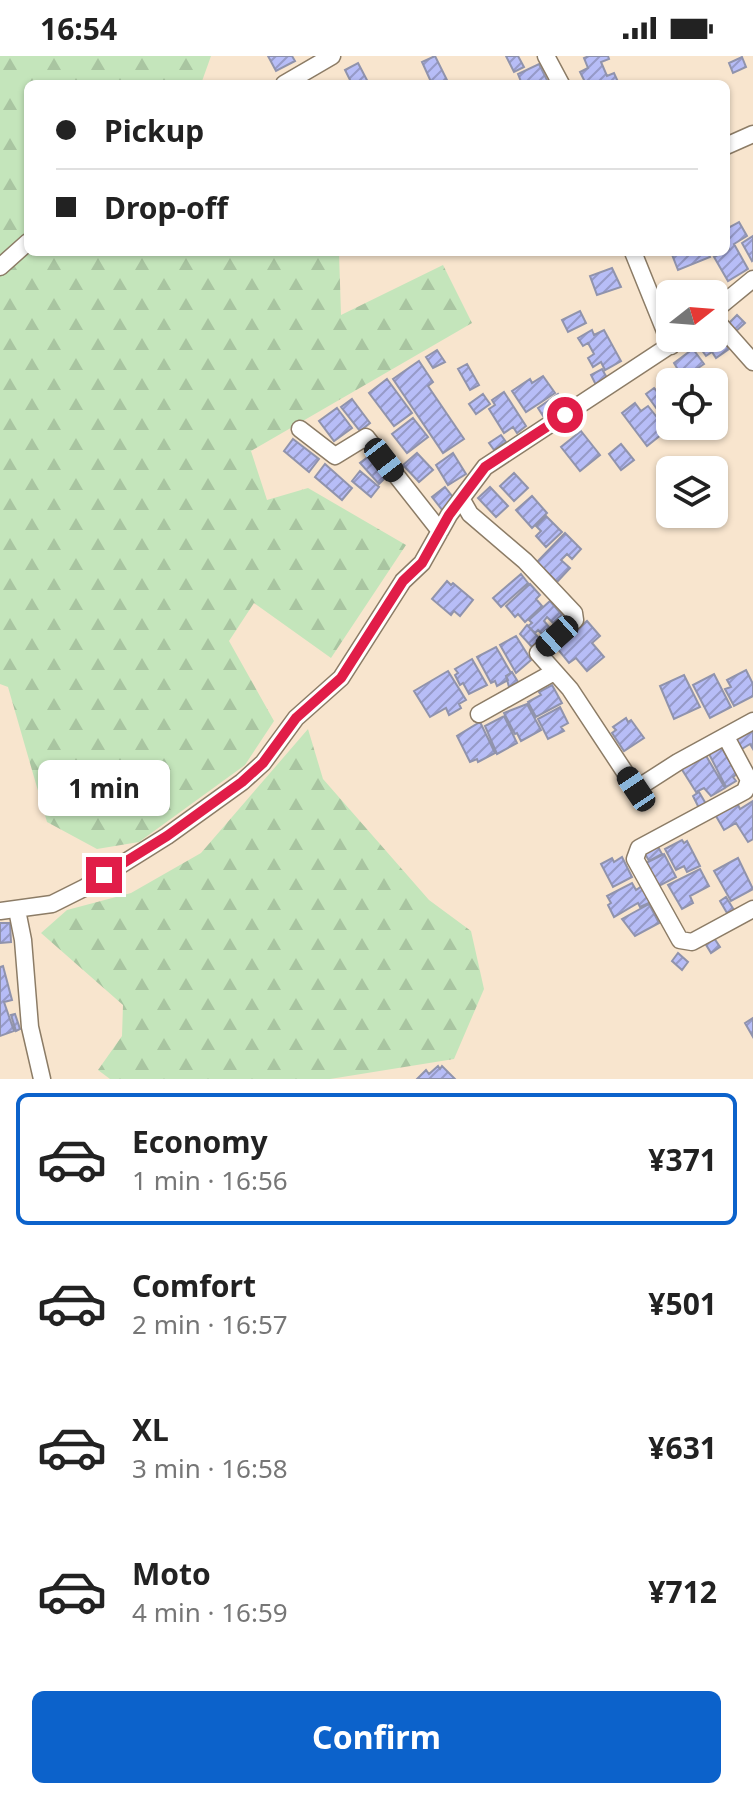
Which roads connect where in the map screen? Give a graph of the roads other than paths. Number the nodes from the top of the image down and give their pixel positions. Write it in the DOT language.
graph roads {
  1 [pos="332,56"];
  2 [pos="546,56"];
  3 [pos="291,80"];
  4 [pos="559,80"];
  5 [pos="753,134"];
  6 [pos="730,144"];
  7 [pos="24,245"];
  8 [pos="635,256"];
  9 [pos="1,262"];
  10 [pos="753,279"];
  11 [pos="656,300"];
  12 [pos="728,300"];
  13 [pos="728,334"];
  14 [pos="661,352"];
  15 [pos="753,362"];
  16 [pos="300,429"];
  17 [pos="462,500"];
  18 [pos="440,531"];
  19 [pos="554,672"];
  20 [pos="479,714"];
  21 [pos="753,721"];
  22 [pos="726,737"];
  23 [pos="753,909"];
  24 [pos="8,911"];
  25 [pos="42,1079"];
  1 -- 3 [label="street"];
  2 -- 4 [label="street"];
  5 -- 6 [label="street"];
  7 -- 9 [label="street"];
  8 -- 11 [label="street"];
  10 -- 12 [label="street"];
  13 -- 15 [label="street"];
  14 -- 17 [label="street"];
  16 -- 18 [label="street"];
  17 -- 18 [label="street"];
  17 -- 19 [label="street"];
  18 -- 24 [label="street"];
  19 -- 20 [label="street"];
  19 -- 22 [label="street"];
  21 -- 22 [label="street"];
  22 -- 23 [label="street"];
  24 -- 25 [label="street"];
}
